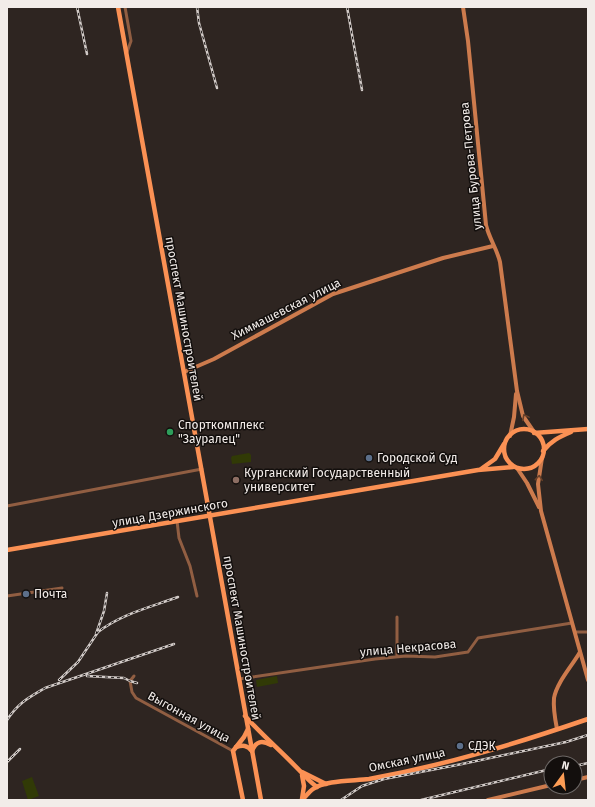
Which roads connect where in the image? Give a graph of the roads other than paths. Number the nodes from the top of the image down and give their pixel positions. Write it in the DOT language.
graph roads {
  1 [pos="118,7"];
  2 [pos="125,7"];
  3 [pos="463,7"];
  4 [pos="126,52"];
  5 [pos="493,246"];
  6 [pos="184,372"];
  7 [pos="517,391"];
  8 [pos="588,429"];
  9 [pos="576,430"];
  10 [pos="534,432"];
  11 [pos="510,436"];
  12 [pos="506,441"];
  13 [pos="543,451"];
  14 [pos="542,458"];
  15 [pos="515,467"];
  16 [pos="202,469"];
  17 [pos="478,470"];
  18 [pos="7,506"];
  19 [pos="541,511"];
  20 [pos="211,516"];
  21 [pos="177,521"];
  22 [pos="7,550"];
  23 [pos="62,588"];
  24 [pos="7,596"];
  25 [pos="197,596"];
  26 [pos="396,617"];
  27 [pos="572,623"];
  28 [pos="575,632"];
  29 [pos="588,632"];
  30 [pos="580,652"];
  31 [pos="397,656"];
  32 [pos="583,662"];
  33 [pos="573,664"];
  34 [pos="134,676"];
  35 [pos="239,679"];
  36 [pos="588,680"];
  37 [pos="245,716"];
  38 [pos="588,719"];
  39 [pos="557,729"];
  40 [pos="248,730"];
  41 [pos="275,748"];
  42 [pos="235,749"];
  43 [pos="252,751"];
  44 [pos="301,772"];
  45 [pos="326,784"];
  46 [pos="316,787"];
  47 [pos="543,788"];
  48 [pos="494,799"];
  49 [pos="243,800"];
  50 [pos="261,800"];
  51 [pos="302,800"];
  52 [pos="488,800"];
  1 -- 4 [label="main road, проспект Машиностроителей"];
  2 -- 4 [label="street"];
  3 -- 5 [label="main road, улица Бурова-Петрова"];
  4 -- 6 [label="main road, проспект Машиностроителей"];
  5 -- 6 [label="main road, Химмашевская улица"];
  5 -- 7 [label="main road, улица Бурова-Петрова"];
  6 -- 16 [label="main road, проспект Машиностроителей"];
  10 -- 7 [label="main road, улица Бурова-Петрова, one-way"];
  7 -- 11 [label="main road, улица Бурова-Петрова"];
  8 -- 9 [label="main road"];
  9 -- 10 [label="main road"];
  9 -- 13 [label="main road"];
  10 -- 11 [label="main road"];
  10 -- 13 [label="main road"];
  11 -- 12 [label="main road"];
  12 -- 15 [label="main road"];
  12 -- 17 [label="main road, улица Дзержинского"];
  13 -- 14 [label="main road"];
  14 -- 15 [label="main road"];
  19 -- 14 [label="main road, one-way"];
  15 -- 17 [label="main road, улица Дзержинского"];
  15 -- 19 [label="main road"];
  16 -- 18 [label="street"];
  16 -- 20 [label="main road, проспект Машиностроителей"];
  17 -- 20 [label="main road, улица Дзержинского"];
  19 -- 27 [label="main road"];
  20 -- 21 [label="main road, улица Дзержинского"];
  20 -- 35 [label="main road, проспект Машиностроителей"];
  21 -- 22 [label="main road, улица Дзержинского"];
  21 -- 25 [label="street"];
  23 -- 24 [label="street"];
  26 -- 31 [label="street"];
  27 -- 28 [label="main road"];
  27 -- 31 [label="street, улица Некрасова"];
  28 -- 29 [label="street"];
  28 -- 30 [label="main road"];
  30 -- 32 [label="main road"];
  30 -- 33 [label="main road"];
  31 -- 35 [label="street, улица Некрасова"];
  32 -- 33 [label="main road"];
  32 -- 36 [label="main road"];
  33 -- 39 [label="main road"];
  34 -- 42 [label="street, Выгонная улица"];
  35 -- 37 [label="main road, проспект Машиностроителей"];
  37 -- 40 [label="main road, проспект Машиностроителей"];
  37 -- 41 [label="main road"];
  38 -- 39 [label="main road, Омская улица"];
  39 -- 45 [label="main road, Омская улица"];
  40 -- 42 [label="main road"];
  40 -- 43 [label="main road, проспект Машиностроителей"];
  41 -- 43 [label="main road"];
  41 -- 44 [label="main road"];
  42 -- 43 [label="main road"];
  42 -- 49 [label="main road"];
  43 -- 50 [label="main road, проспект Машиностроителей"];
  44 -- 45 [label="main road"];
  44 -- 46 [label="main road"];
  44 -- 51 [label="main road"];
  45 -- 46 [label="main road, Омская улица"];
  46 -- 51 [label="main road, Омская улица"];
  47 -- 48 [label="main road"];
  48 -- 52 [label="main road"];
}
